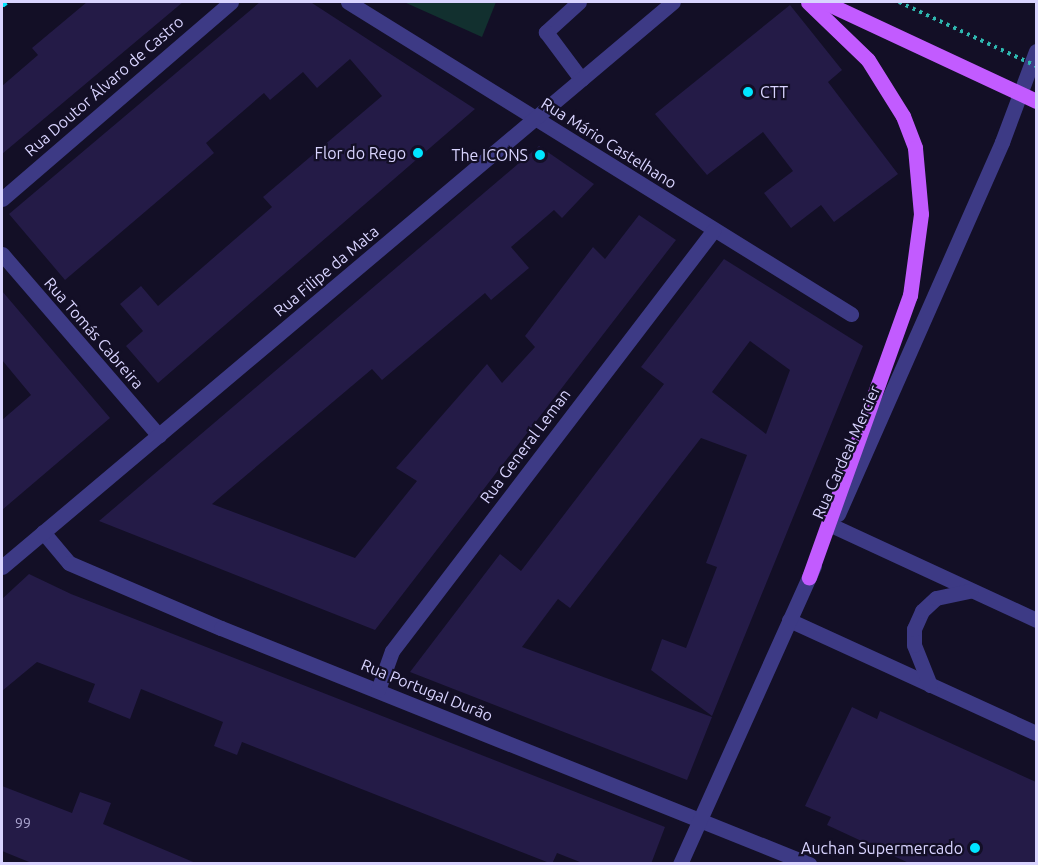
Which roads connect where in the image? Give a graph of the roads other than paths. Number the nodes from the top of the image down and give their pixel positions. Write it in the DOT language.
graph roads {
  1 [pos="231,2"];
  2 [pos="348,2"];
  3 [pos="579,2"];
  4 [pos="673,2"];
  5 [pos="808,2"];
  6 [pos="824,2"];
  7 [pos="1036,51"];
  8 [pos="581,79"];
  9 [pos="1036,101"];
  10 [pos="535,118"];
  11 [pos="2,199"];
  12 [pos="713,231"];
  13 [pos="2,254"];
  14 [pos="851,314"];
  15 [pos="159,435"];
  16 [pos="833,526"];
  17 [pos="43,532"];
  18 [pos="2,567"];
  19 [pos="809,578"];
  20 [pos="973,591"];
  21 [pos="789,620"];
  22 [pos="1036,620"];
  23 [pos="930,685"];
  24 [pos="378,690"];
  25 [pos="1036,733"];
  26 [pos="701,818"];
  27 [pos="680,864"];
  28 [pos="809,864"];
  1 -- 11 [label="street, Rua Doutor Álvaro de Castro"];
  2 -- 10 [label="street, Rua Mário Castelhano"];
  3 -- 8 [label="street"];
  4 -- 8 [label="street, Rua Filipe da Mata"];
  5 -- 19 [label="main road"];
  6 -- 9 [label="main road, bridge"];
  7 -- 16 [label="street, Rua Cardeal Mercier"];
  8 -- 10 [label="street, Rua Filipe da Mata"];
  10 -- 12 [label="street, Rua Mário Castelhano"];
  10 -- 15 [label="street, Rua Filipe da Mata"];
  12 -- 14 [label="street, Rua Mário Castelhano"];
  12 -- 24 [label="street, Rua General Leman"];
  13 -- 15 [label="street, Rua Tomás Cabreira"];
  15 -- 17 [label="street, Rua Filipe da Mata"];
  16 -- 19 [label="street, Rua Cardeal Mercier"];
  16 -- 20 [label="street"];
  17 -- 18 [label="street, Rua Filipe da Mata"];
  17 -- 24 [label="street, Rua Portugal Durão"];
  19 -- 21 [label="street, Rua Cardeal Mercier"];
  20 -- 22 [label="street"];
  20 -- 23 [label="street"];
  21 -- 23 [label="street"];
  21 -- 26 [label="street, Rua Cardeal Mercier"];
  23 -- 25 [label="street"];
  24 -- 26 [label="street, Rua Portugal Durão"];
  26 -- 27 [label="street, Rua Cardeal Mercier"];
  26 -- 28 [label="street, Rua Portugal Durão"];
}
